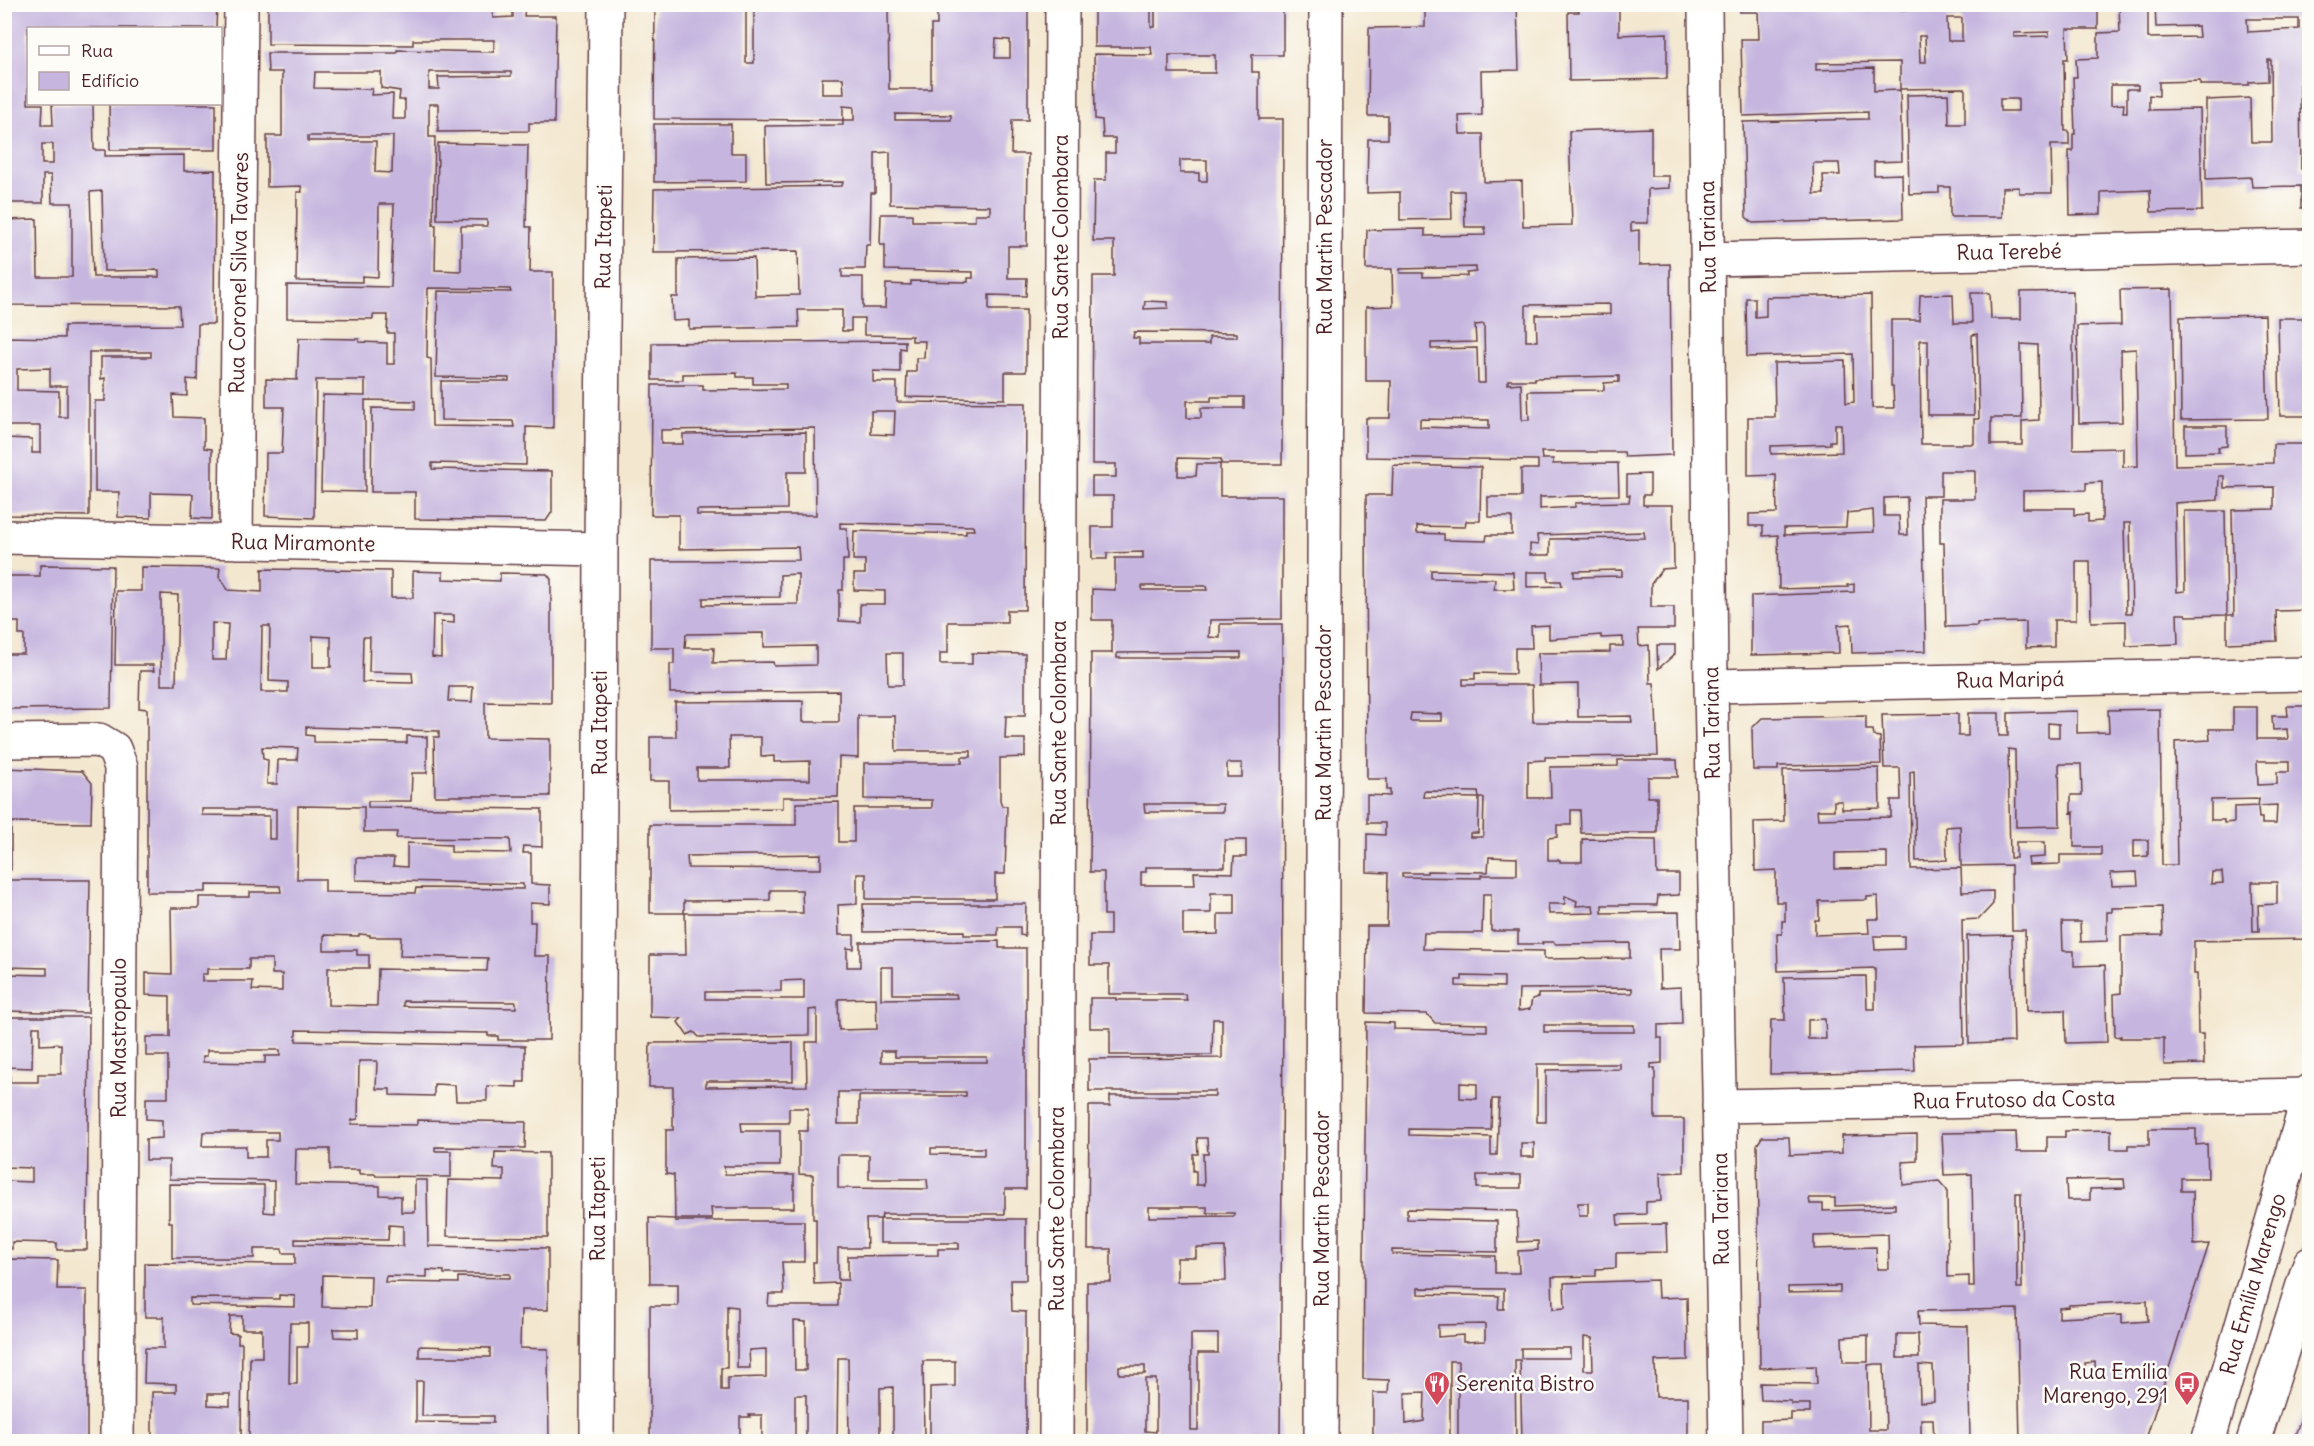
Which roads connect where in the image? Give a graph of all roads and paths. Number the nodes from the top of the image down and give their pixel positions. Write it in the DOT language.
graph roads {
  1 [pos="241,4"];
  2 [pos="606,4"];
  3 [pos="1062,4"];
  4 [pos="1326,4"];
  5 [pos="1705,4"];
  6 [pos="2310,246"];
  7 [pos="1709,259"];
  8 [pos="4,537"];
  9 [pos="236,542"];
  10 [pos="601,549"];
  11 [pos="2310,674"];
  12 [pos="1711,686"];
  13 [pos="4,741"];
  14 [pos="2309,1093"];
  15 [pos="1719,1106"];
  16 [pos="2310,1263"];
  17 [pos="117,1442"];
  18 [pos="597,1442"];
  19 [pos="1056,1442"];
  20 [pos="1321,1442"];
  21 [pos="1726,1442"];
  22 [pos="2208,1442"];
  23 [pos="2253,1442"];
  1 -- 9 [label="street, Rua Coronel Silva Tavares"];
  2 -- 10 [label="street, Rua Itapeti"];
  3 -- 19 [label="street, Rua Sante Colombara"];
  4 -- 20 [label="street, Rua Martin Pescador"];
  5 -- 7 [label="street, Rua Tariana"];
  6 -- 7 [label="street, Rua Terebé"];
  7 -- 12 [label="street, Rua Tariana"];
  8 -- 9 [label="street, Rua Miramonte"];
  9 -- 10 [label="street, Rua Miramonte"];
  10 -- 18 [label="street, Rua Itapeti"];
  11 -- 12 [label="street, Rua Maripá"];
  12 -- 15 [label="street, Rua Tariana"];
  13 -- 17 [label="street, Rua Mastropaulo"];
  14 -- 15 [label="street, Rua Frutoso da Costa"];
  14 -- 22 [label="street, Rua Emília Marengo"];
  15 -- 21 [label="street, Rua Tariana"];
  16 -- 23 [label="street"];
}
